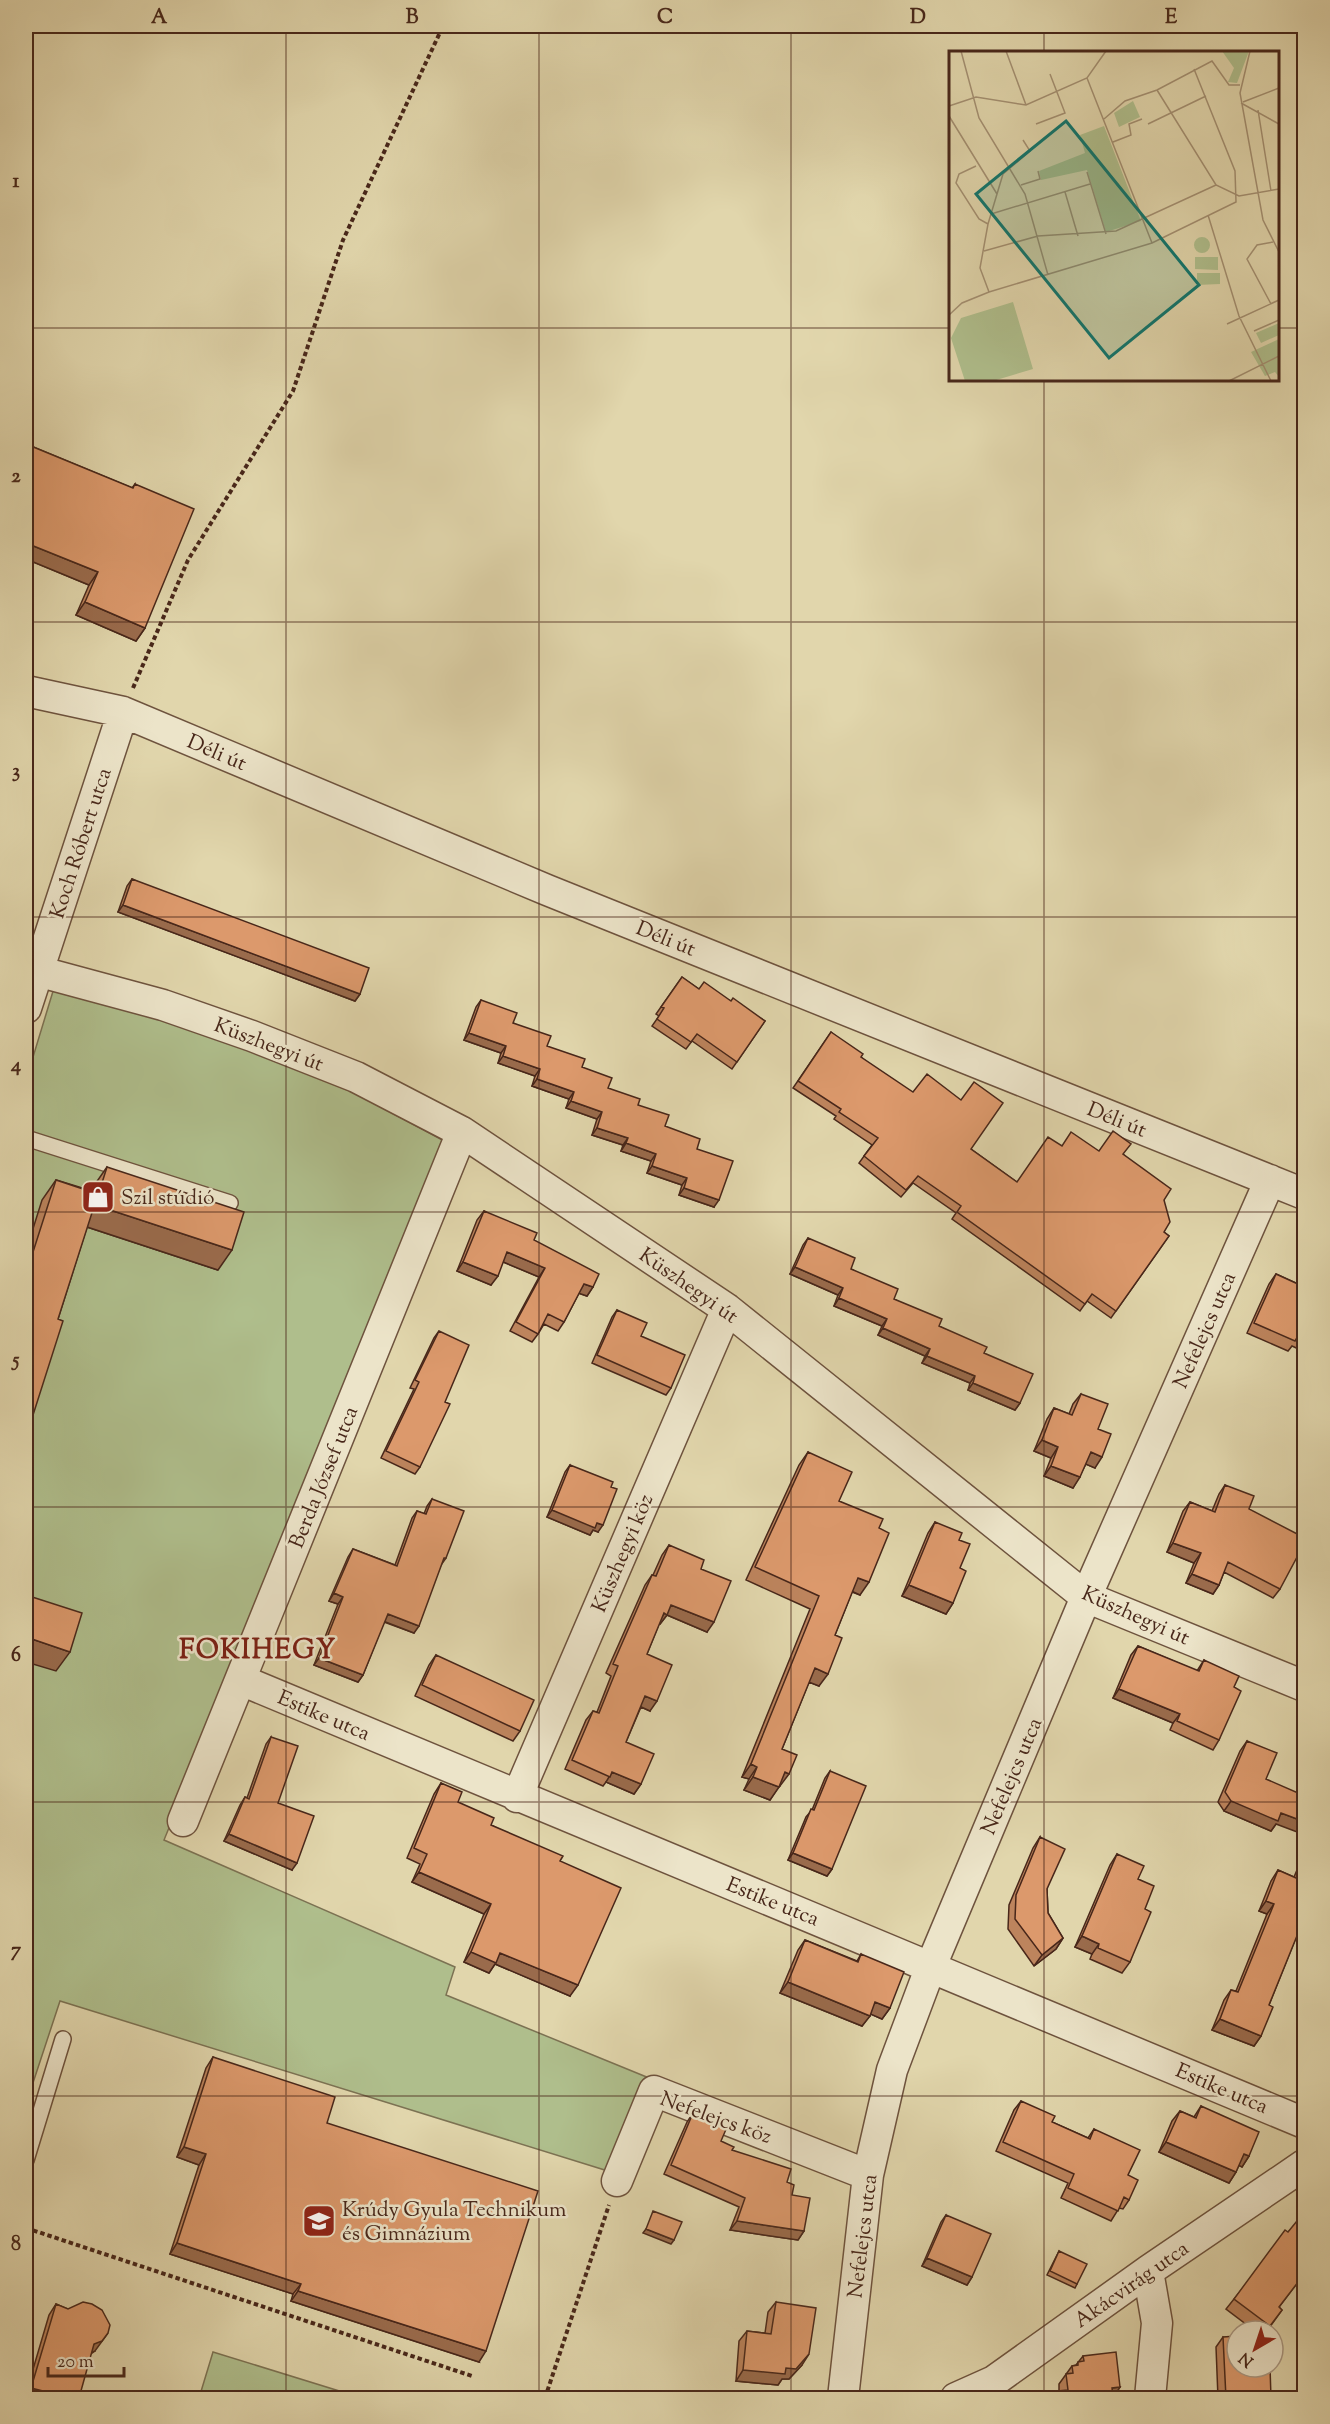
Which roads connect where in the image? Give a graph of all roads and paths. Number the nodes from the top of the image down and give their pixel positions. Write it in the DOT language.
graph roads {
  1 [pos="443,26"];
  2 [pos="26,691"];
  3 [pos="123,712"];
  4 [pos="32,969"];
  5 [pos="26,1008"];
  6 [pos="462,1132"];
  7 [pos="26,1138"];
  8 [pos="1270,1180"];
  9 [pos="1305,1194"];
  10 [pos="230,1203"];
  11 [pos="727,1309"];
  12 [pos="1086,1597"];
  13 [pos="241,1680"];
  14 [pos="1305,1686"];
  15 [pos="517,1797"];
  16 [pos="183,1821"];
  17 [pos="931,1966"];
  18 [pos="63,2039"];
  19 [pos="1305,2123"];
  20 [pos="26,2160"];
  21 [pos="1305,2165"];
  22 [pos="868,2175"];
  23 [pos="616,2181"];
  24 [pos="26,2228"];
  25 [pos="1148,2271"];
  26 [pos="472,2376"];
  27 [pos="545,2398"];
  28 [pos="843,2398"];
  29 [pos="956,2398"];
  30 [pos="1150,2398"];
  1 -- 3 [label="path"];
  2 -- 3 [label="street, Déli út"];
  3 -- 4 [label="street, Koch Róbert utca"];
  3 -- 8 [label="street, Déli út"];
  4 -- 5 [label="street, Koch Róbert utca"];
  4 -- 6 [label="street, Küszhegyi út"];
  6 -- 11 [label="street, Küszhegyi út"];
  6 -- 13 [label="street, Berda József utca"];
  7 -- 10 [label="lane"];
  8 -- 9 [label="street, Déli út"];
  8 -- 12 [label="street, Nefelejcs utca"];
  11 -- 12 [label="street, Küszhegyi út"];
  11 -- 15 [label="street, Küszhegyi köz"];
  12 -- 14 [label="street, Küszhegyi út"];
  12 -- 17 [label="street, Nefelejcs utca"];
  13 -- 15 [label="street, Estike utca"];
  13 -- 16 [label="street, Berda József utca"];
  15 -- 17 [label="street, Estike utca"];
  17 -- 19 [label="street, Estike utca"];
  17 -- 22 [label="street, Nefelejcs utca"];
  18 -- 20 [label="lane"];
  21 -- 25 [label="street, Akácvirág utca"];
  22 -- 23 [label="street, Nefelejcs köz"];
  22 -- 28 [label="street, Nefelejcs utca"];
  23 -- 27 [label="path"];
  24 -- 26 [label="path"];
  25 -- 29 [label="street, Akácvirág utca"];
  25 -- 30 [label="street"];
}
